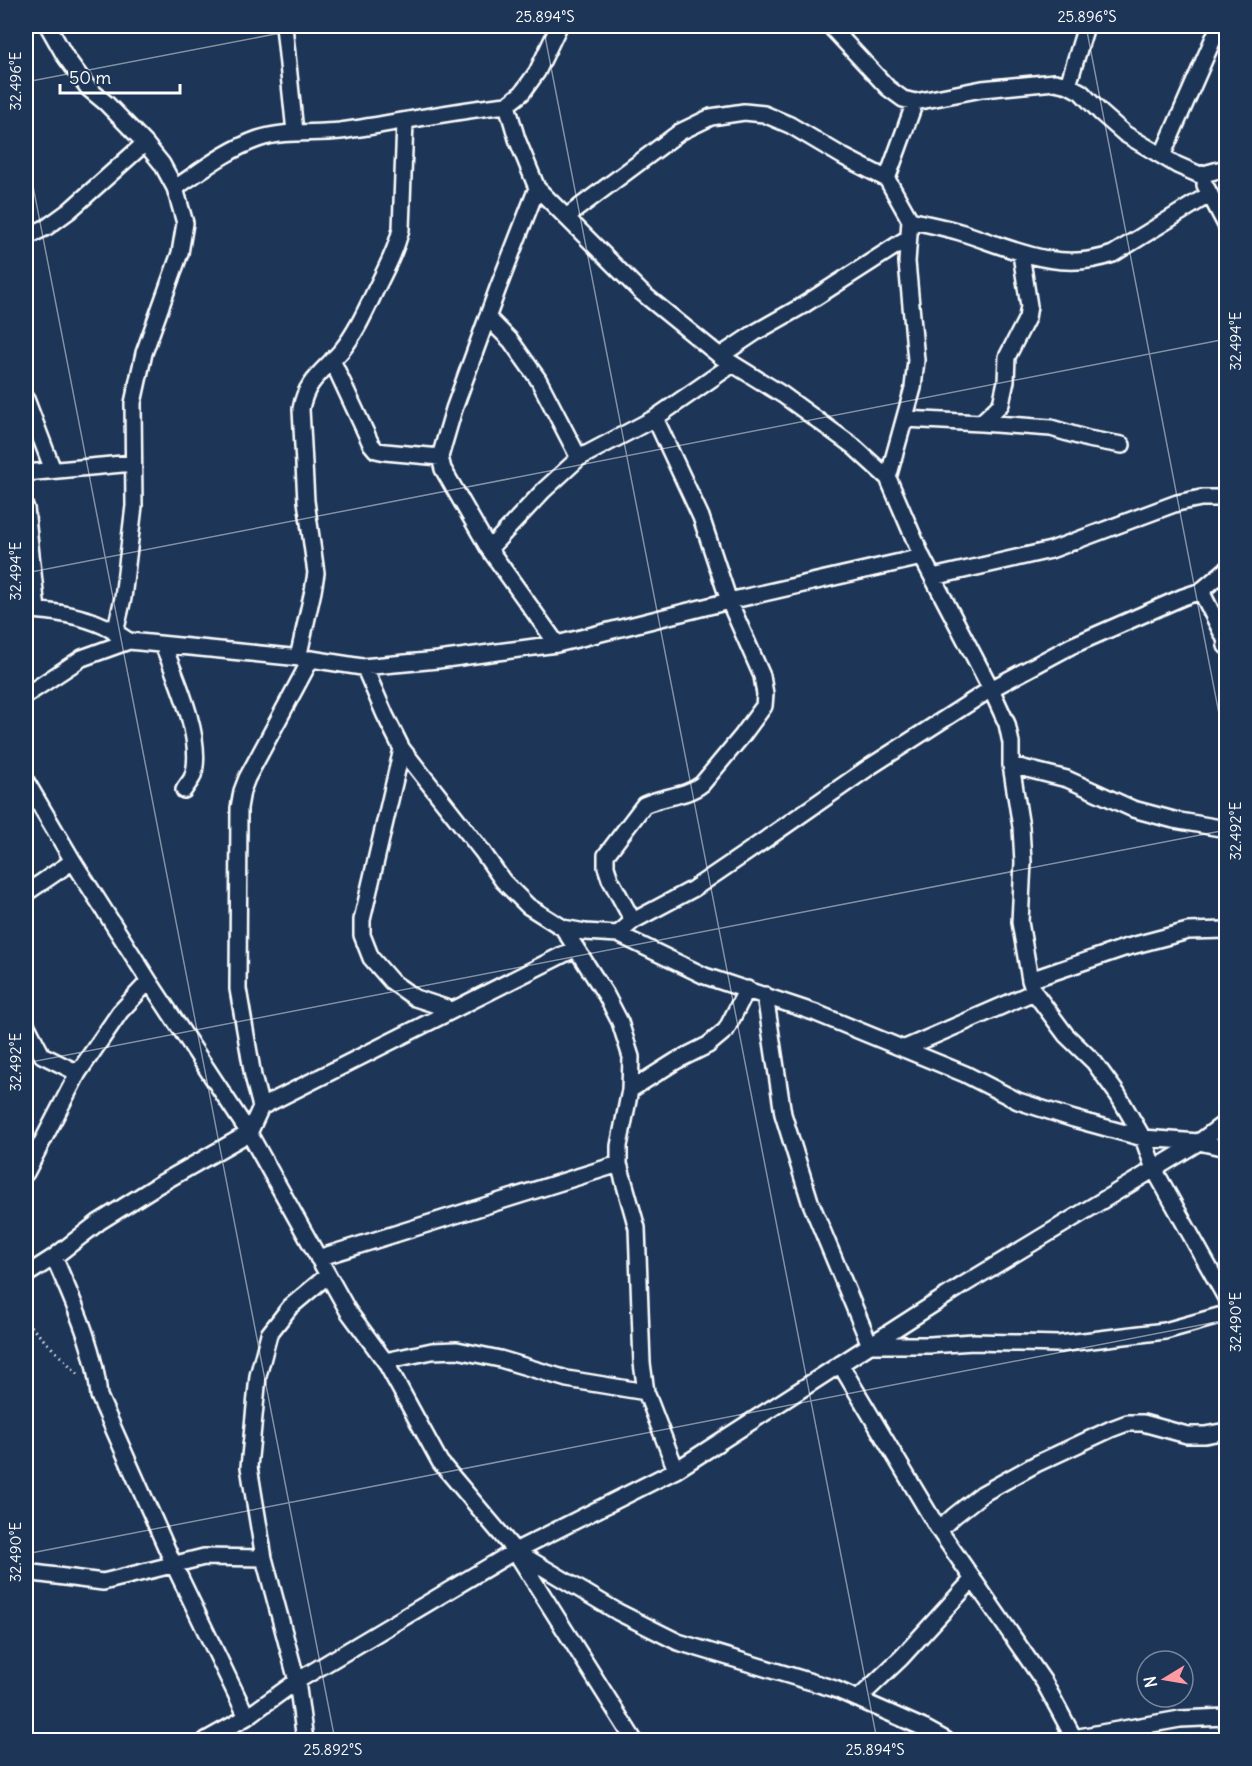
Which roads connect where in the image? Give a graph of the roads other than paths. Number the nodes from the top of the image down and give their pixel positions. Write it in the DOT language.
graph roads {
  1 [pos="48,26"];
  2 [pos="284,26"];
  3 [pos="559,26"];
  4 [pos="830,26"];
  5 [pos="1086,26"];
  6 [pos="1219,26"];
  7 [pos="1068,85"];
  8 [pos="915,102"];
  9 [pos="507,105"];
  10 [pos="405,122"];
  11 [pos="295,132"];
  12 [pos="145,143"];
  13 [pos="1162,156"];
  14 [pos="1227,168"];
  15 [pos="1200,175"];
  16 [pos="887,179"];
  17 [pos="175,188"];
  18 [pos="537,188"];
  19 [pos="1210,194"];
  20 [pos="566,217"];
  21 [pos="910,220"];
  22 [pos="1227,225"];
  23 [pos="26,237"];
  24 [pos="908,237"];
  25 [pos="1021,254"];
  26 [pos="487,317"];
  27 [pos="332,360"];
  28 [pos="726,360"];
  29 [pos="26,399"];
  30 [pos="656,418"];
  31 [pos="905,419"];
  32 [pos="981,423"];
  33 [pos="1122,445"];
  34 [pos="440,457"];
  35 [pos="579,458"];
  36 [pos="133,463"];
  37 [pos="53,470"];
  38 [pos="26,473"];
  39 [pos="888,478"];
  40 [pos="1227,498"];
  41 [pos="26,508"];
  42 [pos="489,549"];
  43 [pos="922,557"];
  44 [pos="1227,570"];
  45 [pos="933,577"];
  46 [pos="1201,591"];
  47 [pos="729,601"];
  48 [pos="31,610"];
  49 [pos="122,637"];
  50 [pos="557,644"];
  51 [pos="163,645"];
  52 [pos="1227,646"];
  53 [pos="304,658"];
  54 [pos="362,667"];
  55 [pos="991,688"];
  56 [pos="26,695"];
  57 [pos="402,749"];
  58 [pos="1011,765"];
  59 [pos="26,781"];
  60 [pos="184,790"];
  61 [pos="1227,829"];
  62 [pos="73,861"];
  63 [pos="26,892"];
  64 [pos="633,921"];
  65 [pos="563,928"];
  66 [pos="1227,930"];
  67 [pos="618,934"];
  68 [pos="576,948"];
  69 [pos="149,981"];
  70 [pos="1032,986"];
  71 [pos="747,989"];
  72 [pos="765,995"];
  73 [pos="452,1010"];
  74 [pos="26,1024"];
  75 [pos="903,1049"];
  76 [pos="78,1072"];
  77 [pos="630,1090"];
  78 [pos="261,1107"];
  79 [pos="1227,1122"];
  80 [pos="249,1133"];
  81 [pos="1143,1138"];
  82 [pos="1199,1142"];
  83 [pos="1227,1148"];
  84 [pos="619,1164"];
  85 [pos="1154,1169"];
  86 [pos="26,1173"];
  87 [pos="54,1257"];
  88 [pos="318,1258"];
  89 [pos="26,1275"];
  90 [pos="328,1275"];
  91 [pos="1227,1298"];
  92 [pos="1227,1314"];
  93 [pos="870,1345"];
  94 [pos="385,1361"];
  95 [pos="840,1364"];
  96 [pos="646,1392"];
  97 [pos="1227,1431"];
  98 [pos="676,1470"];
  99 [pos="939,1530"];
  100 [pos="515,1551"];
  101 [pos="264,1558"];
  102 [pos="174,1565"];
  103 [pos="26,1572"];
  104 [pos="973,1580"];
  105 [pos="297,1681"];
  106 [pos="858,1699"];
  107 [pos="246,1717"];
  108 [pos="1227,1717"];
  109 [pos="206,1740"];
  110 [pos="305,1740"];
  111 [pos="634,1740"];
  112 [pos="946,1740"];
  113 [pos="1070,1740"];
  1 -- 12 [label="street"];
  2 -- 11 [label="street"];
  3 -- 9 [label="street"];
  4 -- 8 [label="street"];
  5 -- 7 [label="street"];
  6 -- 13 [label="street"];
  7 -- 8 [label="street"];
  7 -- 13 [label="street"];
  8 -- 16 [label="street"];
  9 -- 10 [label="street"];
  9 -- 18 [label="street"];
  10 -- 11 [label="street"];
  10 -- 27 [label="street"];
  11 -- 17 [label="street"];
  12 -- 17 [label="street"];
  12 -- 23 [label="street"];
  13 -- 15 [label="street"];
  14 -- 15 [label="street"];
  15 -- 19 [label="street"];
  16 -- 20 [label="street"];
  16 -- 21 [label="street"];
  17 -- 36 [label="street"];
  18 -- 20 [label="street"];
  18 -- 26 [label="street"];
  19 -- 22 [label="street"];
  19 -- 25 [label="street"];
  20 -- 28 [label="street"];
  21 -- 24 [label="street"];
  21 -- 25 [label="street"];
  24 -- 28 [label="street"];
  24 -- 31 [label="street"];
  25 -- 32 [label="street"];
  26 -- 34 [label="street"];
  26 -- 35 [label="street"];
  27 -- 34 [label="street"];
  27 -- 53 [label="street"];
  28 -- 30 [label="street"];
  28 -- 39 [label="street"];
  29 -- 37 [label="street"];
  30 -- 35 [label="street"];
  30 -- 47 [label="street"];
  31 -- 32 [label="street"];
  31 -- 39 [label="street"];
  32 -- 33 [label="street"];
  34 -- 42 [label="street"];
  35 -- 42 [label="street"];
  36 -- 37 [label="street"];
  36 -- 49 [label="street"];
  37 -- 38 [label="street"];
  39 -- 43 [label="street"];
  40 -- 45 [label="street"];
  41 -- 48 [label="street"];
  42 -- 50 [label="street"];
  43 -- 45 [label="street"];
  43 -- 47 [label="street"];
  44 -- 46 [label="street"];
  45 -- 55 [label="street"];
  46 -- 52 [label="street"];
  46 -- 55 [label="street"];
  47 -- 50 [label="street"];
  47 -- 64 [label="street"];
  48 -- 49 [label="street"];
  49 -- 51 [label="street"];
  49 -- 56 [label="street"];
  50 -- 54 [label="street"];
  51 -- 53 [label="street"];
  51 -- 60 [label="street"];
  53 -- 54 [label="street"];
  53 -- 78 [label="street"];
  54 -- 57 [label="street"];
  55 -- 58 [label="street"];
  55 -- 64 [label="street"];
  57 -- 65 [label="street"];
  57 -- 73 [label="street"];
  58 -- 61 [label="street"];
  58 -- 70 [label="street"];
  59 -- 62 [label="street"];
  62 -- 63 [label="street"];
  62 -- 69 [label="street"];
  64 -- 67 [label="street"];
  65 -- 67 [label="street"];
  65 -- 68 [label="street"];
  66 -- 70 [label="street"];
  67 -- 71 [label="street"];
  68 -- 73 [label="street"];
  68 -- 77 [label="street"];
  69 -- 76 [label="street"];
  69 -- 80 [label="street"];
  70 -- 75 [label="street"];
  70 -- 81 [label="street"];
  71 -- 72 [label="street"];
  71 -- 77 [label="street"];
  72 -- 75 [label="street"];
  72 -- 93 [label="street"];
  73 -- 78 [label="street"];
  74 -- 76 [label="street"];
  75 -- 81 [label="street"];
  76 -- 86 [label="street"];
  77 -- 84 [label="street"];
  78 -- 80 [label="street"];
  79 -- 82 [label="street"];
  80 -- 87 [label="street"];
  80 -- 88 [label="street"];
  81 -- 82 [label="street"];
  81 -- 85 [label="street"];
  82 -- 83 [label="street"];
  82 -- 85 [label="street"];
  84 -- 88 [label="street"];
  84 -- 96 [label="street"];
  85 -- 91 [label="street"];
  85 -- 93 [label="street"];
  87 -- 89 [label="street"];
  87 -- 102 [label="street"];
  88 -- 90 [label="street"];
  90 -- 94 [label="street"];
  90 -- 101 [label="street"];
  92 -- 93 [label="street"];
  93 -- 95 [label="street"];
  94 -- 96 [label="street"];
  94 -- 100 [label="street"];
  95 -- 98 [label="street"];
  95 -- 99 [label="street"];
  96 -- 98 [label="street"];
  97 -- 99 [label="street"];
  98 -- 100 [label="street"];
  99 -- 104 [label="street"];
  100 -- 105 [label="street"];
  100 -- 106 [label="street"];
  100 -- 111 [label="street"];
  101 -- 102 [label="street"];
  101 -- 105 [label="street"];
  102 -- 103 [label="street"];
  102 -- 107 [label="street"];
  104 -- 106 [label="street"];
  104 -- 113 [label="street"];
  105 -- 107 [label="street"];
  105 -- 110 [label="street"];
  106 -- 112 [label="street"];
  107 -- 109 [label="street"];
  108 -- 113 [label="street"];
}
